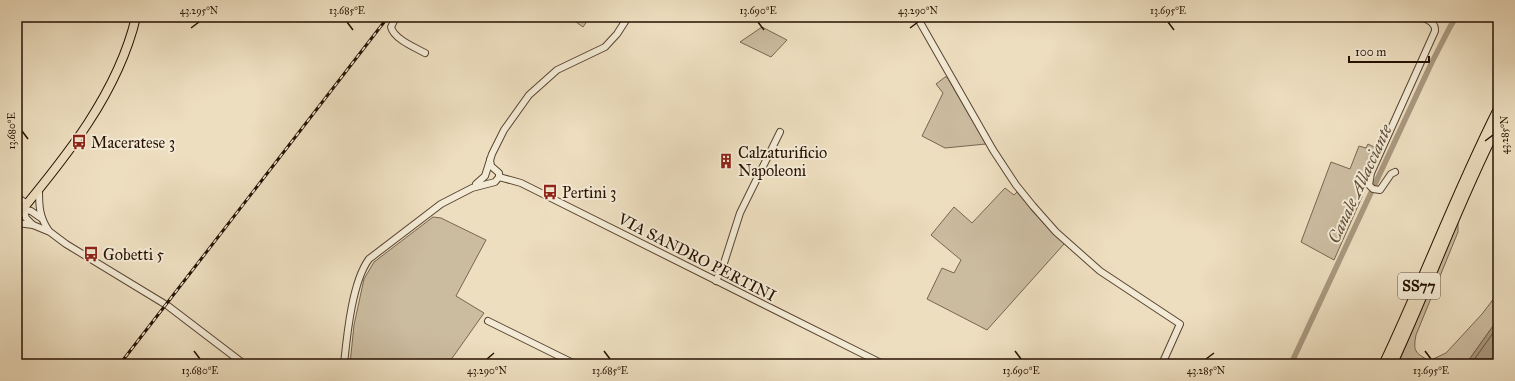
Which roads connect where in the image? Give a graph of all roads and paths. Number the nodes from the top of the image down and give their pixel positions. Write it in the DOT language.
graph roads {
  1 [pos="136,17"];
  2 [pos="396,17"];
  3 [pos="628,17"];
  4 [pos="917,17"];
  5 [pos="1422,17"];
  6 [pos="425,53"];
  7 [pos="1498,110"];
  8 [pos="1498,124"];
  9 [pos="780,132"];
  10 [pos="491,169"];
  11 [pos="1395,172"];
  12 [pos="485,176"];
  13 [pos="499,177"];
  14 [pos="491,182"];
  15 [pos="472,188"];
  16 [pos="39,189"];
  17 [pos="17,197"];
  18 [pos="1460,197"];
  19 [pos="1455,207"];
  20 [pos="22,210"];
  21 [pos="41,218"];
  22 [pos="17,223"];
  23 [pos="33,225"];
  24 [pos="50,232"];
  25 [pos="716,281"];
  26 [pos="488,321"];
  27 [pos="244,364"];
  28 [pos="344,364"];
  29 [pos="575,364"];
  30 [pos="883,364"];
  31 [pos="1162,364"];
  32 [pos="1384,364"];
  33 [pos="1392,364"];
  1 -- 16 [label="main road"];
  2 -- 6 [label="street"];
  3 -- 10 [label="street"];
  4 -- 31 [label="street"];
  5 -- 11 [label="street"];
  7 -- 18 [label="highway, SS77"];
  8 -- 18 [label="highway, SS77"];
  9 -- 25 [label="street"];
  10 -- 12 [label="street"];
  10 -- 13 [label="street"];
  12 -- 14 [label="street"];
  12 -- 15 [label="street"];
  13 -- 14 [label="street"];
  13 -- 25 [label="street, VIA SANDRO PERTINI"];
  14 -- 15 [label="street"];
  15 -- 28 [label="street"];
  16 -- 20 [label="main road"];
  16 -- 21 [label="street"];
  17 -- 20 [label="street"];
  18 -- 19 [label="highway, SS77"];
  19 -- 32 [label="highway, SS77"];
  19 -- 33 [label="highway, SS77"];
  20 -- 21 [label="street"];
  20 -- 23 [label="street"];
  21 -- 24 [label="street"];
  22 -- 23 [label="street"];
  23 -- 24 [label="street"];
  24 -- 27 [label="street"];
  25 -- 30 [label="street, VIA SANDRO PERTINI"];
  26 -- 29 [label="street"];
}
